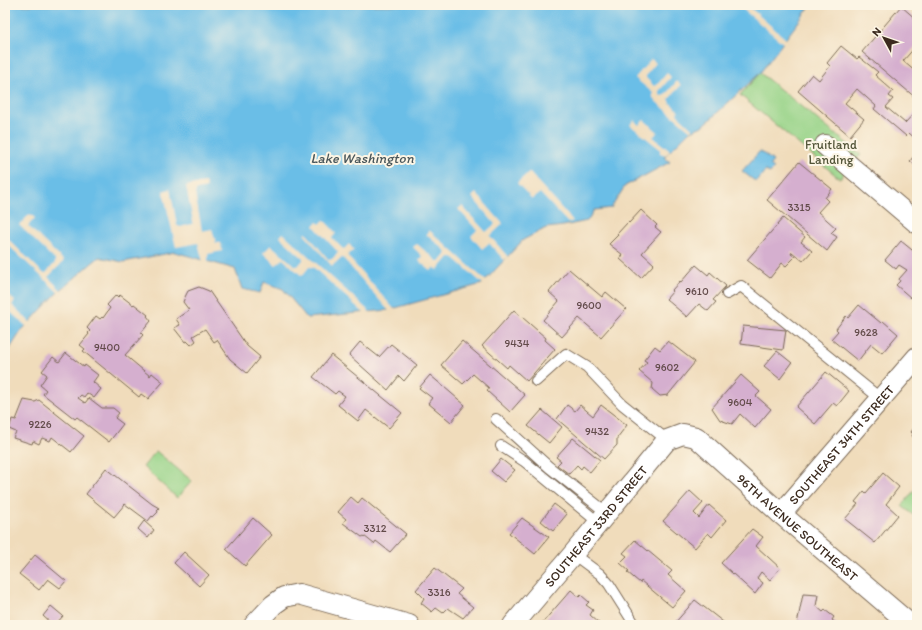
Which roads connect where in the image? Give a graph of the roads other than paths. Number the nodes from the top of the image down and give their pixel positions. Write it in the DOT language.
graph roads {
  1 [pos="825,145"];
  2 [pos="917,223"];
  3 [pos="727,294"];
  4 [pos="917,357"];
  5 [pos="536,381"];
  6 [pos="881,399"];
  7 [pos="496,418"];
  8 [pos="675,437"];
  9 [pos="501,446"];
  10 [pos="781,514"];
  11 [pos="603,518"];
  12 [pos="574,554"];
  13 [pos="254,625"];
  14 [pos="409,625"];
  15 [pos="513,625"];
  16 [pos="635,625"];
  17 [pos="911,625"];
  1 -- 2 [label="street"];
  3 -- 6 [label="lane"];
  4 -- 6 [label="street, SOUTHEAST 34TH STREET"];
  5 -- 8 [label="lane"];
  6 -- 10 [label="street, SOUTHEAST 34TH STREET"];
  7 -- 11 [label="lane"];
  8 -- 10 [label="street, 96TH AVENUE SOUTHEAST"];
  8 -- 11 [label="street, SOUTHEAST 33RD STREET"];
  9 -- 11 [label="lane"];
  10 -- 17 [label="street, 96TH AVENUE SOUTHEAST"];
  11 -- 12 [label="street, SOUTHEAST 33RD STREET"];
  12 -- 15 [label="street, SOUTHEAST 33RD STREET"];
  12 -- 16 [label="lane"];
  13 -- 14 [label="street"];
}
